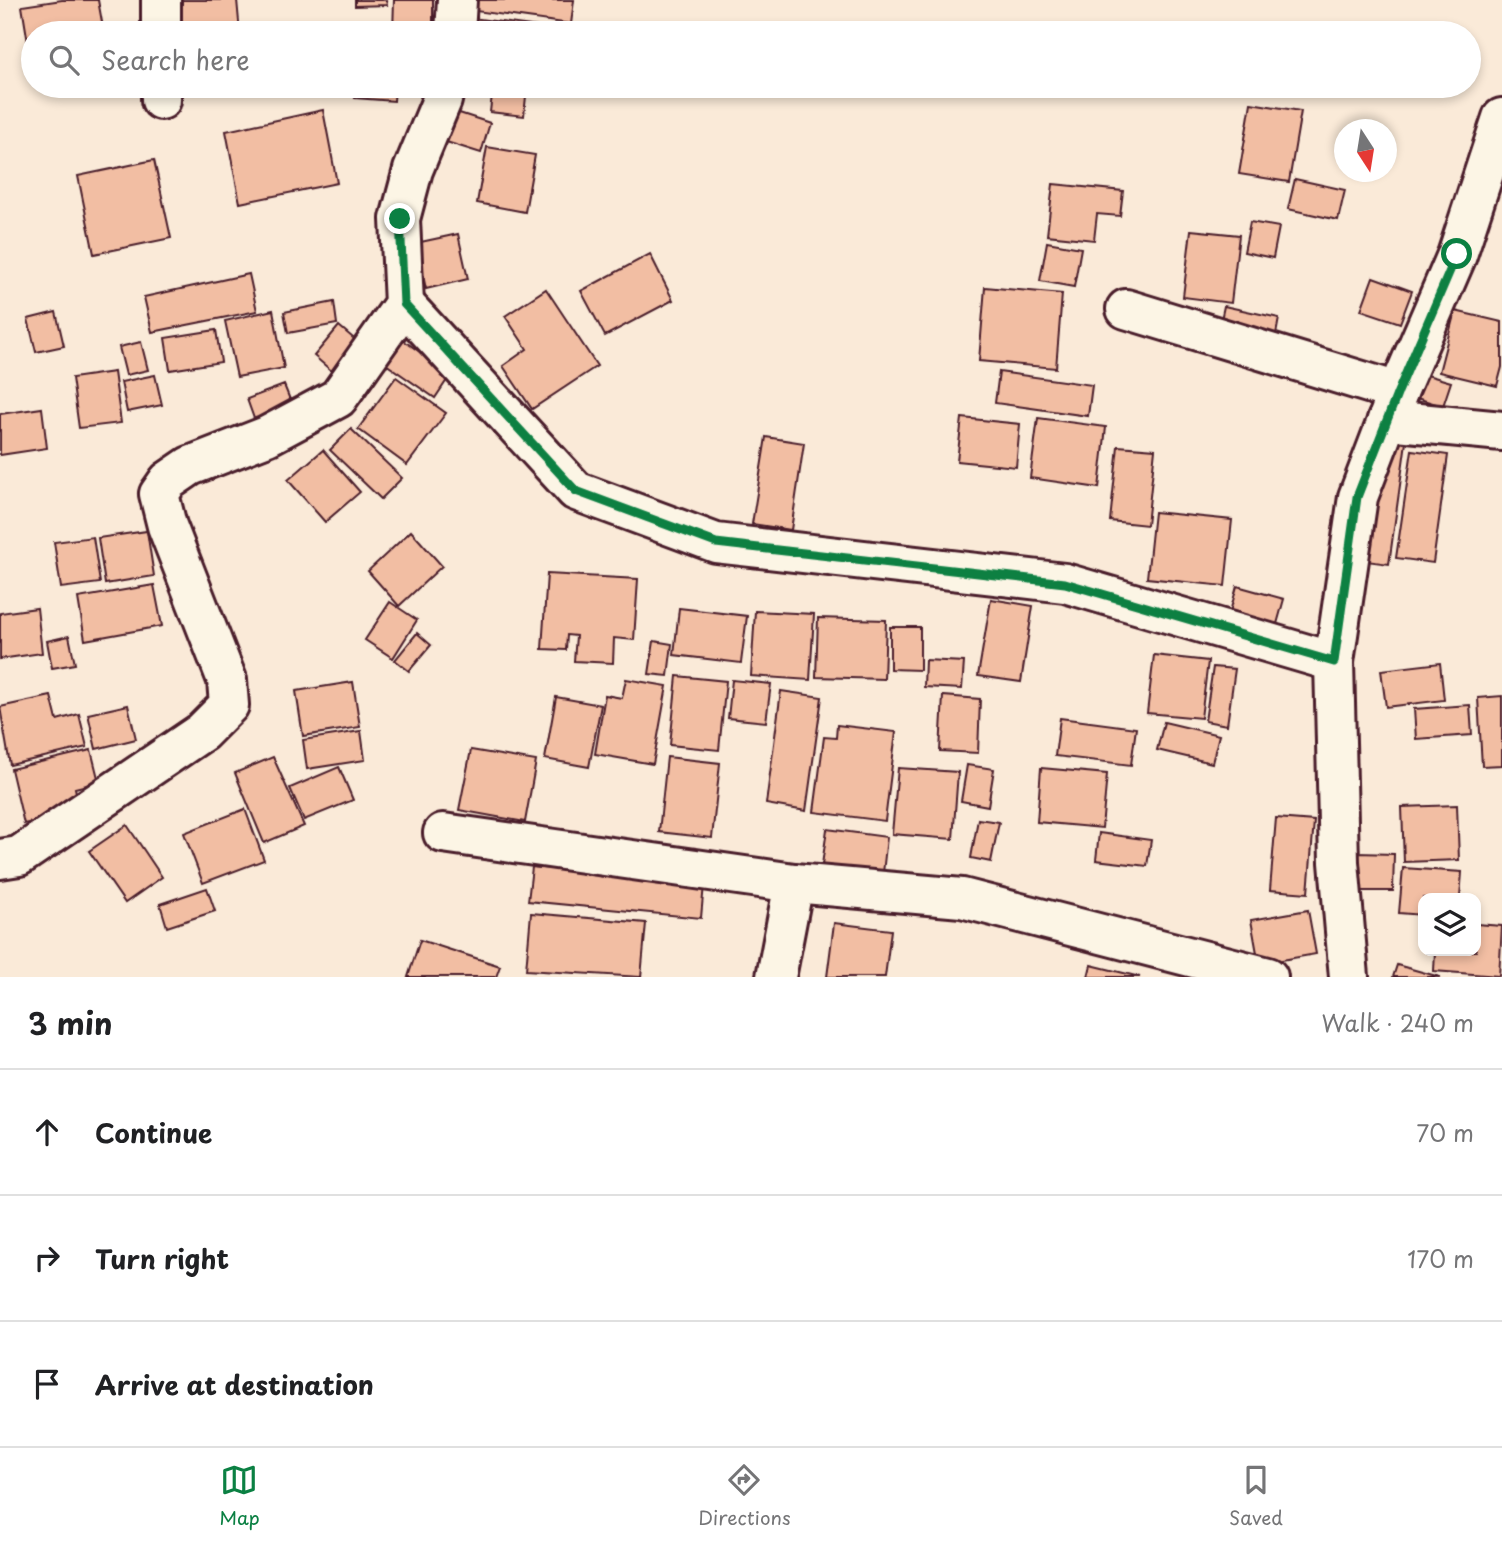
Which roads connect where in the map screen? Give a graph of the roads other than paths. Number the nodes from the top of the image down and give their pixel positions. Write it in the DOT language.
graph roads {
  1 [pos="161,0"];
  2 [pos="457,0"];
  3 [pos="161,21"];
  4 [pos="456,21"];
  5 [pos="441,98"];
  6 [pos="1502,118"];
  7 [pos="404,304"];
  8 [pos="1126,309"];
  9 [pos="1392,406"];
  10 [pos="1502,431"];
  11 [pos="1334,662"];
  12 [pos="443,833"];
  13 [pos="0,859"];
  14 [pos="794,883"];
  15 [pos="776,977"];
  16 [pos="1268,977"];
  17 [pos="1349,977"];
  1 -- 3 [label="street"];
  2 -- 4 [label="street"];
  5 -- 7 [label="street"];
  6 -- 9 [label="street"];
  7 -- 11 [label="street"];
  7 -- 13 [label="street"];
  8 -- 9 [label="street"];
  9 -- 10 [label="street"];
  9 -- 11 [label="street"];
  11 -- 17 [label="street"];
  12 -- 14 [label="street"];
  14 -- 15 [label="street"];
  14 -- 16 [label="street"];
}
